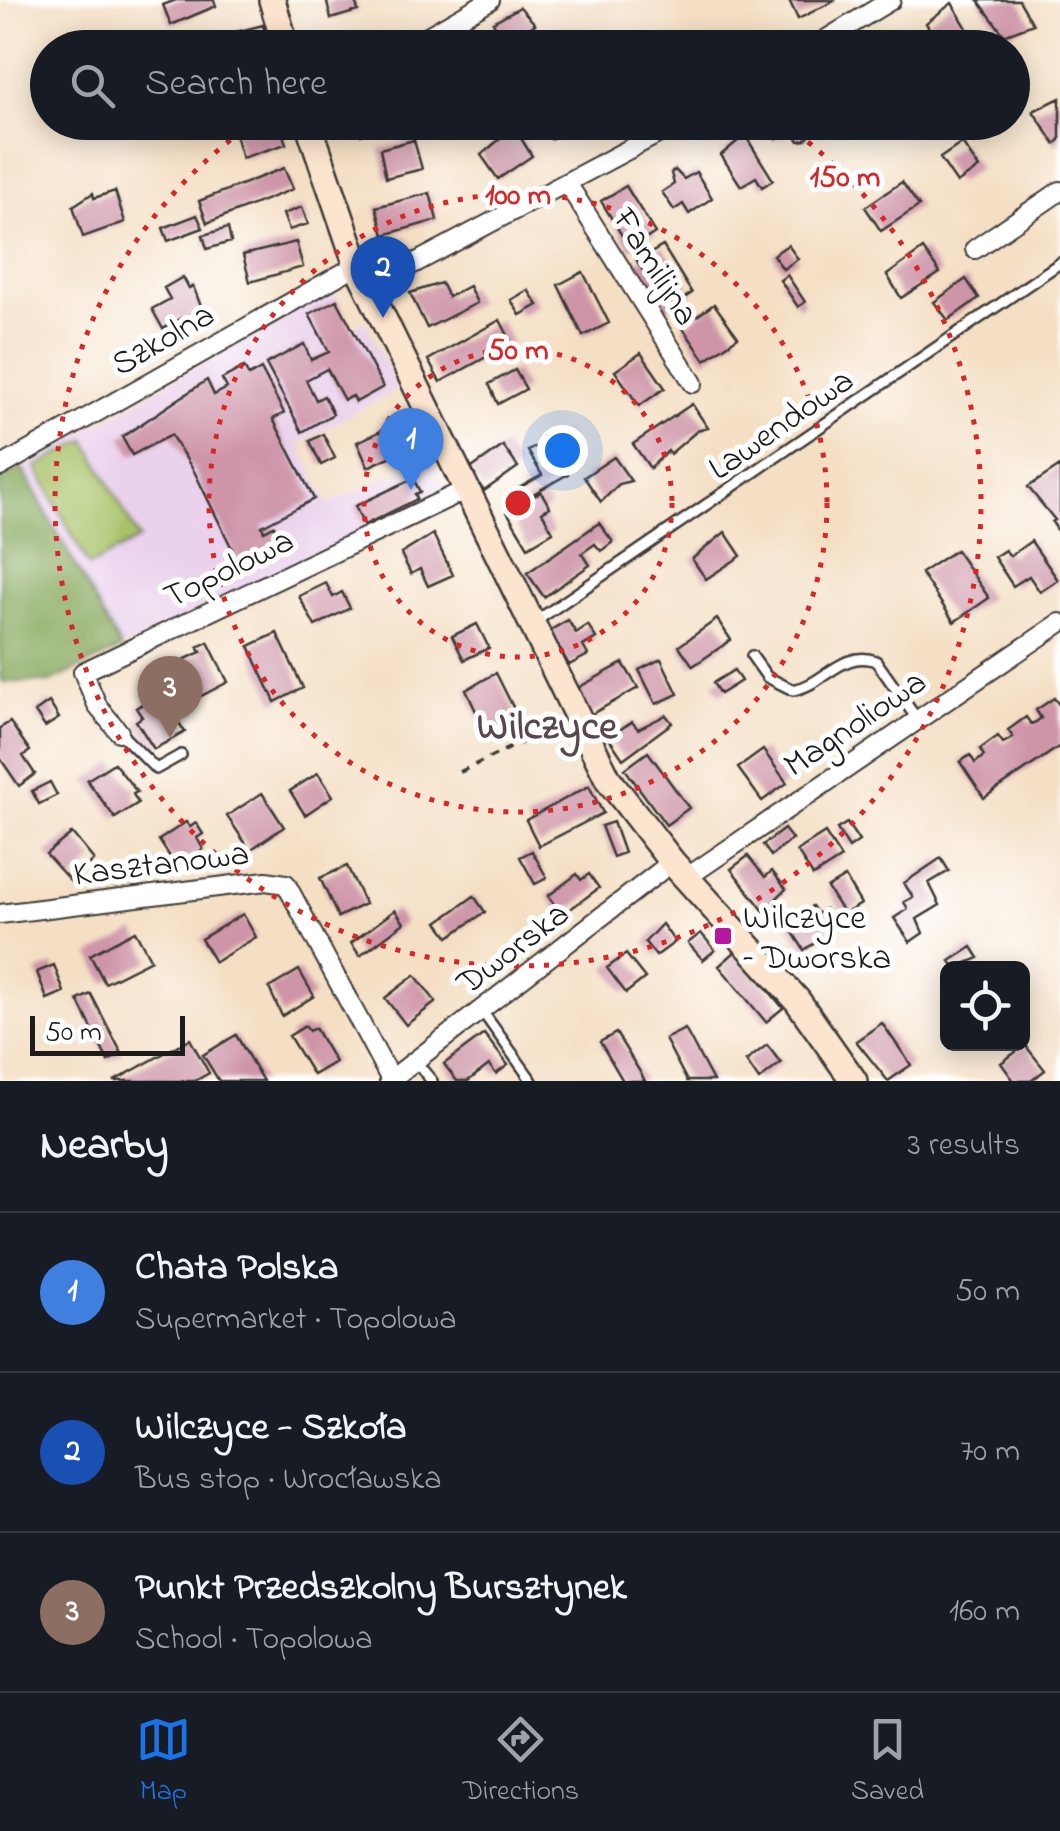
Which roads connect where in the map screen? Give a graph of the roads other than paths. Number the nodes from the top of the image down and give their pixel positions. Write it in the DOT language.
graph roads {
  1 [pos="272,0"];
  2 [pos="490,0"];
  3 [pos="891,0"];
  4 [pos="281,30"];
  5 [pos="438,30"];
  6 [pos="842,30"];
  7 [pos="314,140"];
  8 [pos="647,140"];
  9 [pos="567,183"];
  10 [pos="1060,191"];
  11 [pos="976,249"];
  12 [pos="1060,263"];
  13 [pos="363,276"];
  14 [pos="693,383"];
  15 [pos="0,467"];
  16 [pos="465,490"];
  17 [pos="1060,622"];
  18 [pos="530,625"];
  19 [pos="752,656"];
  20 [pos="917,719"];
  21 [pos="119,732"];
  22 [pos="181,756"];
  23 [pos="679,870"];
  24 [pos="0,914"];
  25 [pos="482,1011"];
  26 [pos="415,1062"];
  27 [pos="390,1080"];
  28 [pos="432,1081"];
  29 [pos="532,1081"];
  30 [pos="854,1081"];
  1 -- 4 [label="street"];
  2 -- 5 [label="street"];
  3 -- 6 [label="street"];
  7 -- 13 [label="street"];
  8 -- 9 [label="street, Familijna"];
  9 -- 13 [label="street, Familijna"];
  9 -- 14 [label="street, Familijna"];
  10 -- 11 [label="street"];
  12 -- 18 [label="lane, Lawendowa"];
  13 -- 15 [label="street, Szkolna"];
  13 -- 16 [label="street"];
  16 -- 18 [label="street"];
  16 -- 21 [label="street, Topolowa"];
  17 -- 20 [label="street, Magnoliowa"];
  18 -- 23 [label="street"];
  19 -- 20 [label="lane"];
  20 -- 23 [label="street, Magnoliowa"];
  21 -- 22 [label="lane"];
  23 -- 25 [label="street, Dworska"];
  23 -- 30 [label="street"];
  24 -- 27 [label="street, Kasztanowa"];
  25 -- 26 [label="street, Dworska"];
  25 -- 29 [label="lane"];
  26 -- 27 [label="street, Dworska"];
  26 -- 28 [label="lane"];
}
